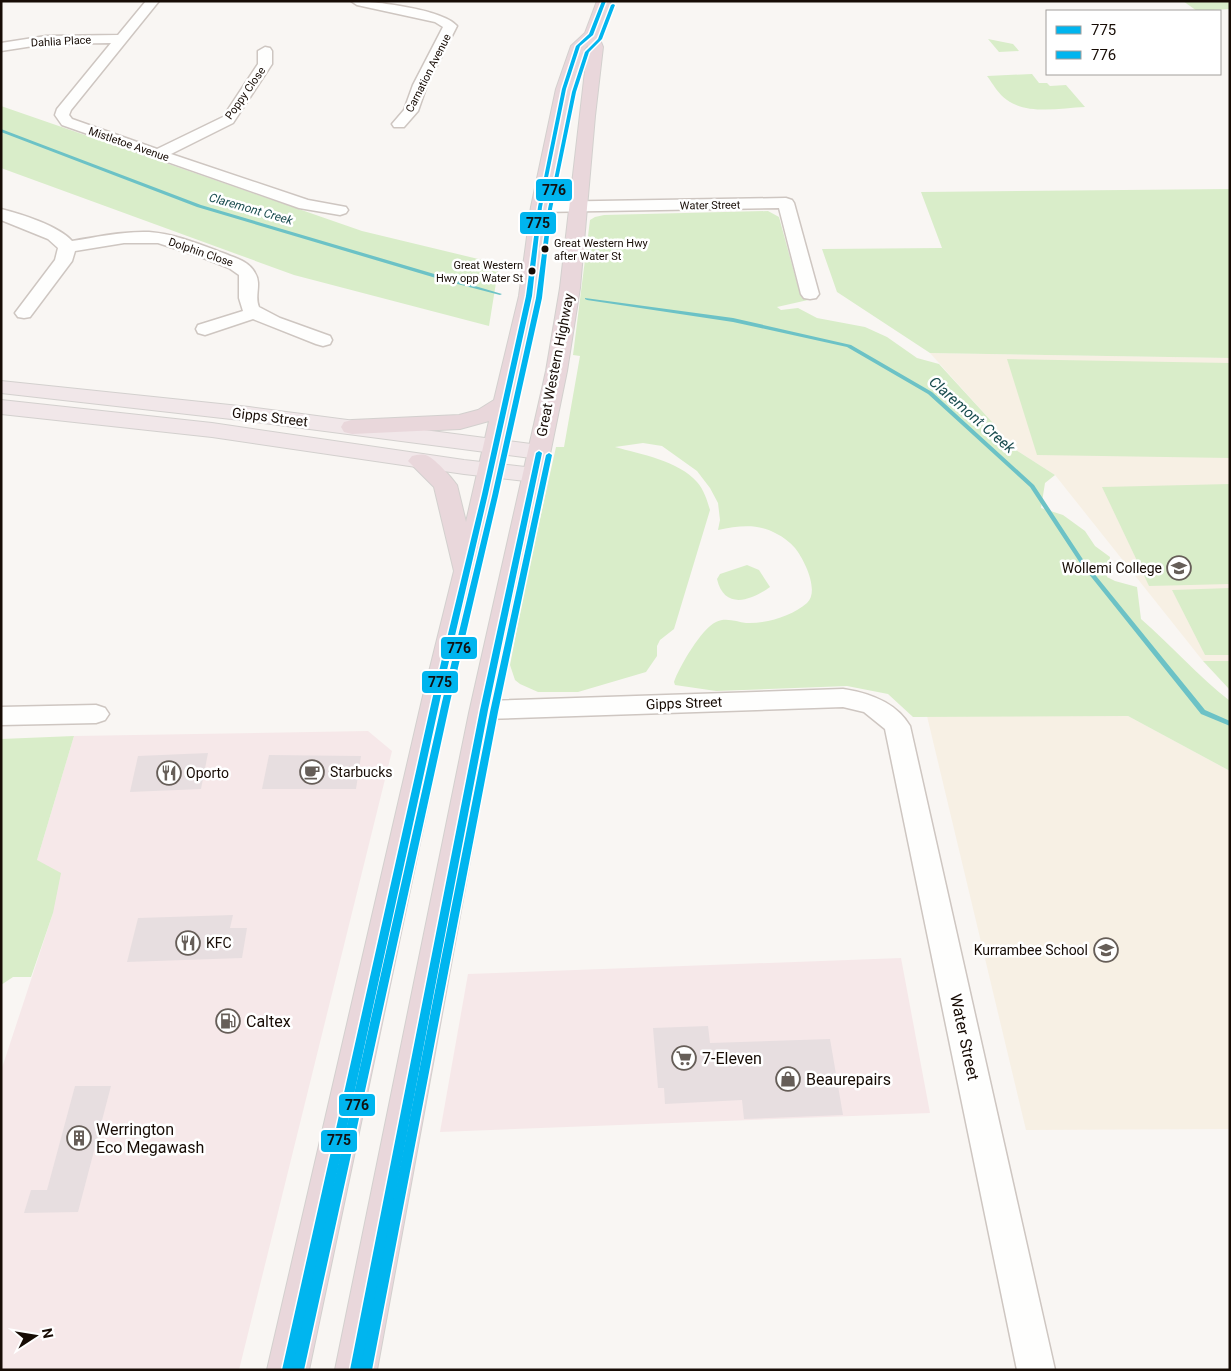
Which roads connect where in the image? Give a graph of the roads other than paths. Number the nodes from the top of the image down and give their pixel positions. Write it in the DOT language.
graph roads {
  1 [pos="153,1"];
  2 [pos="357,1"];
  3 [pos="604,1"];
  4 [pos="591,35"];
  5 [pos="121,39"];
  6 [pos="1,47"];
  7 [pos="265,51"];
  8 [pos="399,124"];
  9 [pos="158,154"];
  10 [pos="540,207"];
  11 [pos="579,207"];
  12 [pos="340,210"];
  13 [pos="1,214"];
  14 [pos="67,247"];
  15 [pos="810,294"];
  16 [pos="24,313"];
  17 [pos="256,313"];
  18 [pos="205,329"];
  19 [pos="323,340"];
  20 [pos="1,387"];
  21 [pos="504,403"];
  22 [pos="1,407"];
  23 [pos="352,428"];
  24 [pos="495,446"];
  25 [pos="420,461"];
  26 [pos="537,464"];
  27 [pos="490,470"];
  28 [pos="466,572"];
  29 [pos="484,710"];
  30 [pos="882,710"];
  31 [pos="96,714"];
  32 [pos="1,716"];
  33 [pos="288,1370"];
  34 [pos="356,1370"];
  35 [pos="1036,1370"];
  1 -- 5 [label="street, Mistletoe Avenue"];
  2 -- 8 [label="street, Carnation Avenue"];
  3 -- 4 [label="highway, Great Western Highway"];
  4 -- 10 [label="highway, Great Western Highway"];
  4 -- 11 [label="highway, Great Western Highway"];
  5 -- 6 [label="street, Dahlia Place"];
  5 -- 9 [label="street, Mistletoe Avenue"];
  7 -- 9 [label="street, Poppy Close"];
  9 -- 12 [label="street, Mistletoe Avenue"];
  10 -- 11 [label="street, Water Street"];
  10 -- 21 [label="highway, Great Western Highway"];
  11 -- 15 [label="street, Water Street"];
  11 -- 26 [label="highway, Great Western Highway"];
  13 -- 14 [label="street"];
  14 -- 16 [label="street"];
  14 -- 17 [label="street, Dolphin Close"];
  17 -- 18 [label="street"];
  17 -- 19 [label="street"];
  20 -- 23 [label="main road, Gipps Street"];
  21 -- 23 [label="highway"];
  21 -- 24 [label="highway, Great Western Highway"];
  22 -- 25 [label="main road, Gipps Street"];
  23 -- 24 [label="main road, Gipps Street"];
  24 -- 26 [label="main road, Gipps Street"];
  24 -- 27 [label="highway, Great Western Highway"];
  25 -- 27 [label="main road, Gipps Street"];
  25 -- 28 [label="highway"];
  26 -- 27 [label="main road, Gipps Street"];
  26 -- 29 [label="highway, Great Western Highway"];
  27 -- 28 [label="highway, Great Western Highway"];
  28 -- 33 [label="highway, Great Western Highway"];
  29 -- 30 [label="street, Gipps Street"];
  29 -- 34 [label="highway, Great Western Highway"];
  30 -- 35 [label="street, Water Street"];
  31 -- 32 [label="street"];
}
